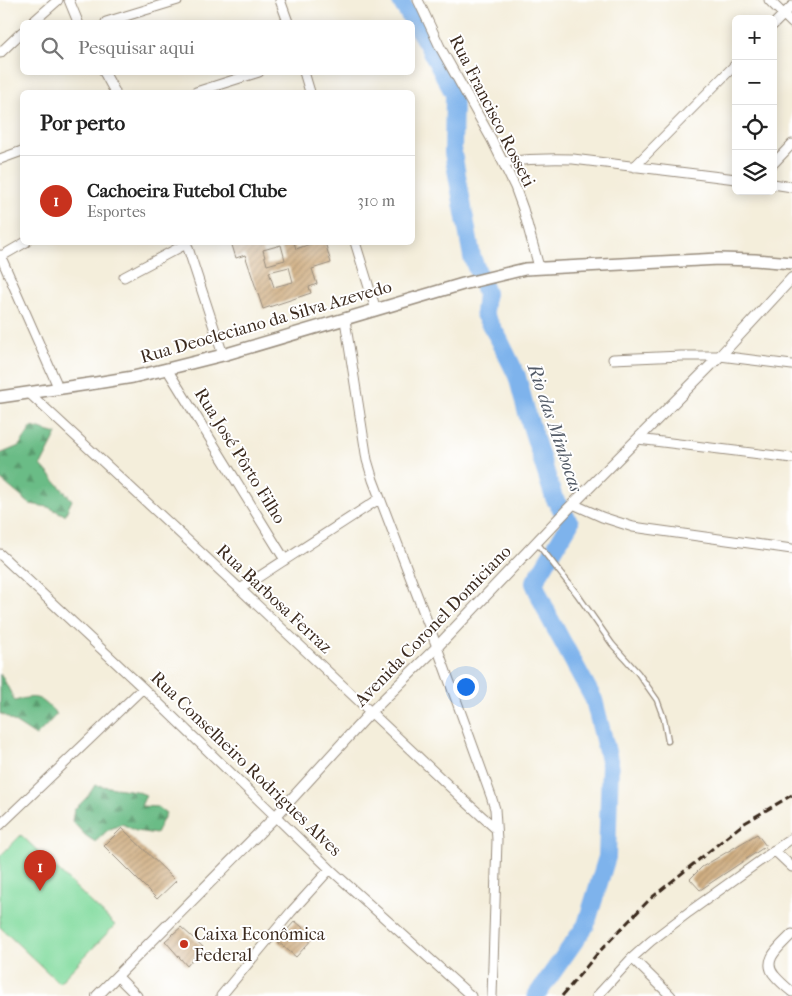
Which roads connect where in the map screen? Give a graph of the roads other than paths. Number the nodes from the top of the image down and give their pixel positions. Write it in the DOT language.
graph roads {
  1 [pos="58,0"];
  2 [pos="69,0"];
  3 [pos="178,0"];
  4 [pos="280,0"];
  5 [pos="418,0"];
  6 [pos="769,0"];
  7 [pos="792,6"];
  8 [pos="783,15"];
  9 [pos="35,20"];
  10 [pos="77,20"];
  11 [pos="113,20"];
  12 [pos="287,20"];
  13 [pos="777,21"];
  14 [pos="792,23"];
  15 [pos="20,34"];
  16 [pos="0,52"];
  17 [pos="732,68"];
  18 [pos="106,75"];
  19 [pos="250,75"];
  20 [pos="305,75"];
  21 [pos="114,90"];
  22 [pos="202,90"];
  23 [pos="309,90"];
  24 [pos="792,144"];
  25 [pos="20,152"];
  26 [pos="0,159"];
  27 [pos="777,160"];
  28 [pos="503,162"];
  29 [pos="634,168"];
  30 [pos="732,179"];
  31 [pos="777,185"];
  32 [pos="792,187"];
  33 [pos="20,245"];
  34 [pos="182,245"];
  35 [pos="187,245"];
  36 [pos="356,245"];
  37 [pos="0,256"];
  38 [pos="792,263"];
  39 [pos="540,267"];
  40 [pos="124,277"];
  41 [pos="792,278"];
  42 [pos="376,310"];
  43 [pos="345,320"];
  44 [pos="223,355"];
  45 [pos="720,356"];
  46 [pos="613,359"];
  47 [pos="792,365"];
  48 [pos="167,369"];
  49 [pos="59,389"];
  50 [pos="29,393"];
  51 [pos="0,397"];
  52 [pos="638,439"];
  53 [pos="792,458"];
  54 [pos="379,499"];
  55 [pos="570,507"];
  56 [pos="536,542"];
  57 [pos="792,549"];
  58 [pos="0,554"];
  59 [pos="285,560"];
  60 [pos="240,589"];
  61 [pos="437,647"];
  62 [pos="143,688"];
  63 [pos="370,713"];
  64 [pos="668,742"];
  65 [pos="276,816"];
  66 [pos="0,825"];
  67 [pos="496,829"];
  68 [pos="792,838"];
  69 [pos="774,850"];
  70 [pos="792,867"];
  71 [pos="330,869"];
  72 [pos="792,934"];
  73 [pos="632,958"];
  74 [pos="116,976"];
  75 [pos="792,992"];
  76 [pos="97,996"];
  77 [pos="137,996"];
  78 [pos="221,996"];
  79 [pos="471,996"];
  80 [pos="492,996"];
  81 [pos="597,996"];
  82 [pos="671,996"];
  1 -- 9 [label="street"];
  2 -- 10 [label="street"];
  3 -- 11 [label="street"];
  4 -- 12 [label="street"];
  5 -- 28 [label="street, Rua Francisco Rosseti"];
  6 -- 8 [label="street"];
  7 -- 8 [label="street"];
  8 -- 13 [label="street"];
  8 -- 14 [label="street"];
  15 -- 16 [label="street"];
  17 -- 29 [label="street"];
  18 -- 21 [label="street"];
  19 -- 22 [label="street"];
  20 -- 23 [label="street"];
  24 -- 27 [label="street"];
  25 -- 26 [label="street"];
  28 -- 29 [label="street"];
  28 -- 39 [label="street, Rua Francisco Rosseti"];
  29 -- 30 [label="street"];
  31 -- 32 [label="street"];
  33 -- 37 [label="street"];
  34 -- 40 [label="street"];
  35 -- 44 [label="street"];
  36 -- 42 [label="street"];
  37 -- 49 [label="street"];
  38 -- 39 [label="main road, Rua Deocleciano da Silva Azevedo"];
  39 -- 42 [label="main road, Rua Deocleciano da Silva Azevedo"];
  41 -- 45 [label="street, Avenida Coronel Domiciano"];
  42 -- 43 [label="main road, Rua Deocleciano da Silva Azevedo"];
  43 -- 44 [label="main road, Rua Deocleciano da Silva Azevedo"];
  43 -- 54 [label="street"];
  44 -- 48 [label="main road, Rua Deocleciano da Silva Azevedo"];
  45 -- 46 [label="street"];
  45 -- 47 [label="street"];
  45 -- 52 [label="street, Avenida Coronel Domiciano"];
  48 -- 49 [label="main road, Rua Deocleciano da Silva Azevedo"];
  48 -- 59 [label="street, Rua José Pôrto Filho"];
  49 -- 50 [label="main road, Rua Deocleciano da Silva Azevedo"];
  50 -- 51 [label="main road, Rua Deocleciano da Silva Azevedo"];
  50 -- 60 [label="street, Rua Barbosa Ferraz"];
  52 -- 53 [label="street"];
  52 -- 55 [label="street, Avenida Coronel Domiciano"];
  54 -- 59 [label="street"];
  54 -- 61 [label="street"];
  55 -- 56 [label="street, Avenida Coronel Domiciano"];
  55 -- 57 [label="street"];
  56 -- 61 [label="street, Avenida Coronel Domiciano"];
  56 -- 64 [label="lane"];
  58 -- 62 [label="street, Rua Conselheiro Rodrigues Alves"];
  59 -- 60 [label="street"];
  60 -- 63 [label="street, Rua Barbosa Ferraz"];
  61 -- 63 [label="street, Avenida Coronel Domiciano"];
  61 -- 67 [label="street"];
  62 -- 65 [label="street, Rua Conselheiro Rodrigues Alves"];
  62 -- 66 [label="street"];
  63 -- 65 [label="street, Avenida Coronel Domiciano"];
  63 -- 67 [label="street, Rua Barbosa Ferraz"];
  65 -- 71 [label="street, Rua Conselheiro Rodrigues Alves"];
  65 -- 74 [label="street, Avenida Coronel Domiciano"];
  67 -- 80 [label="street"];
  68 -- 69 [label="street"];
  69 -- 70 [label="street"];
  69 -- 73 [label="street"];
  71 -- 78 [label="street"];
  71 -- 79 [label="street, Rua Conselheiro Rodrigues Alves"];
  72 -- 75 [label="street"];
  73 -- 81 [label="street"];
  73 -- 82 [label="street"];
  74 -- 76 [label="street, Avenida Coronel Domiciano"];
  74 -- 77 [label="street"];
}
